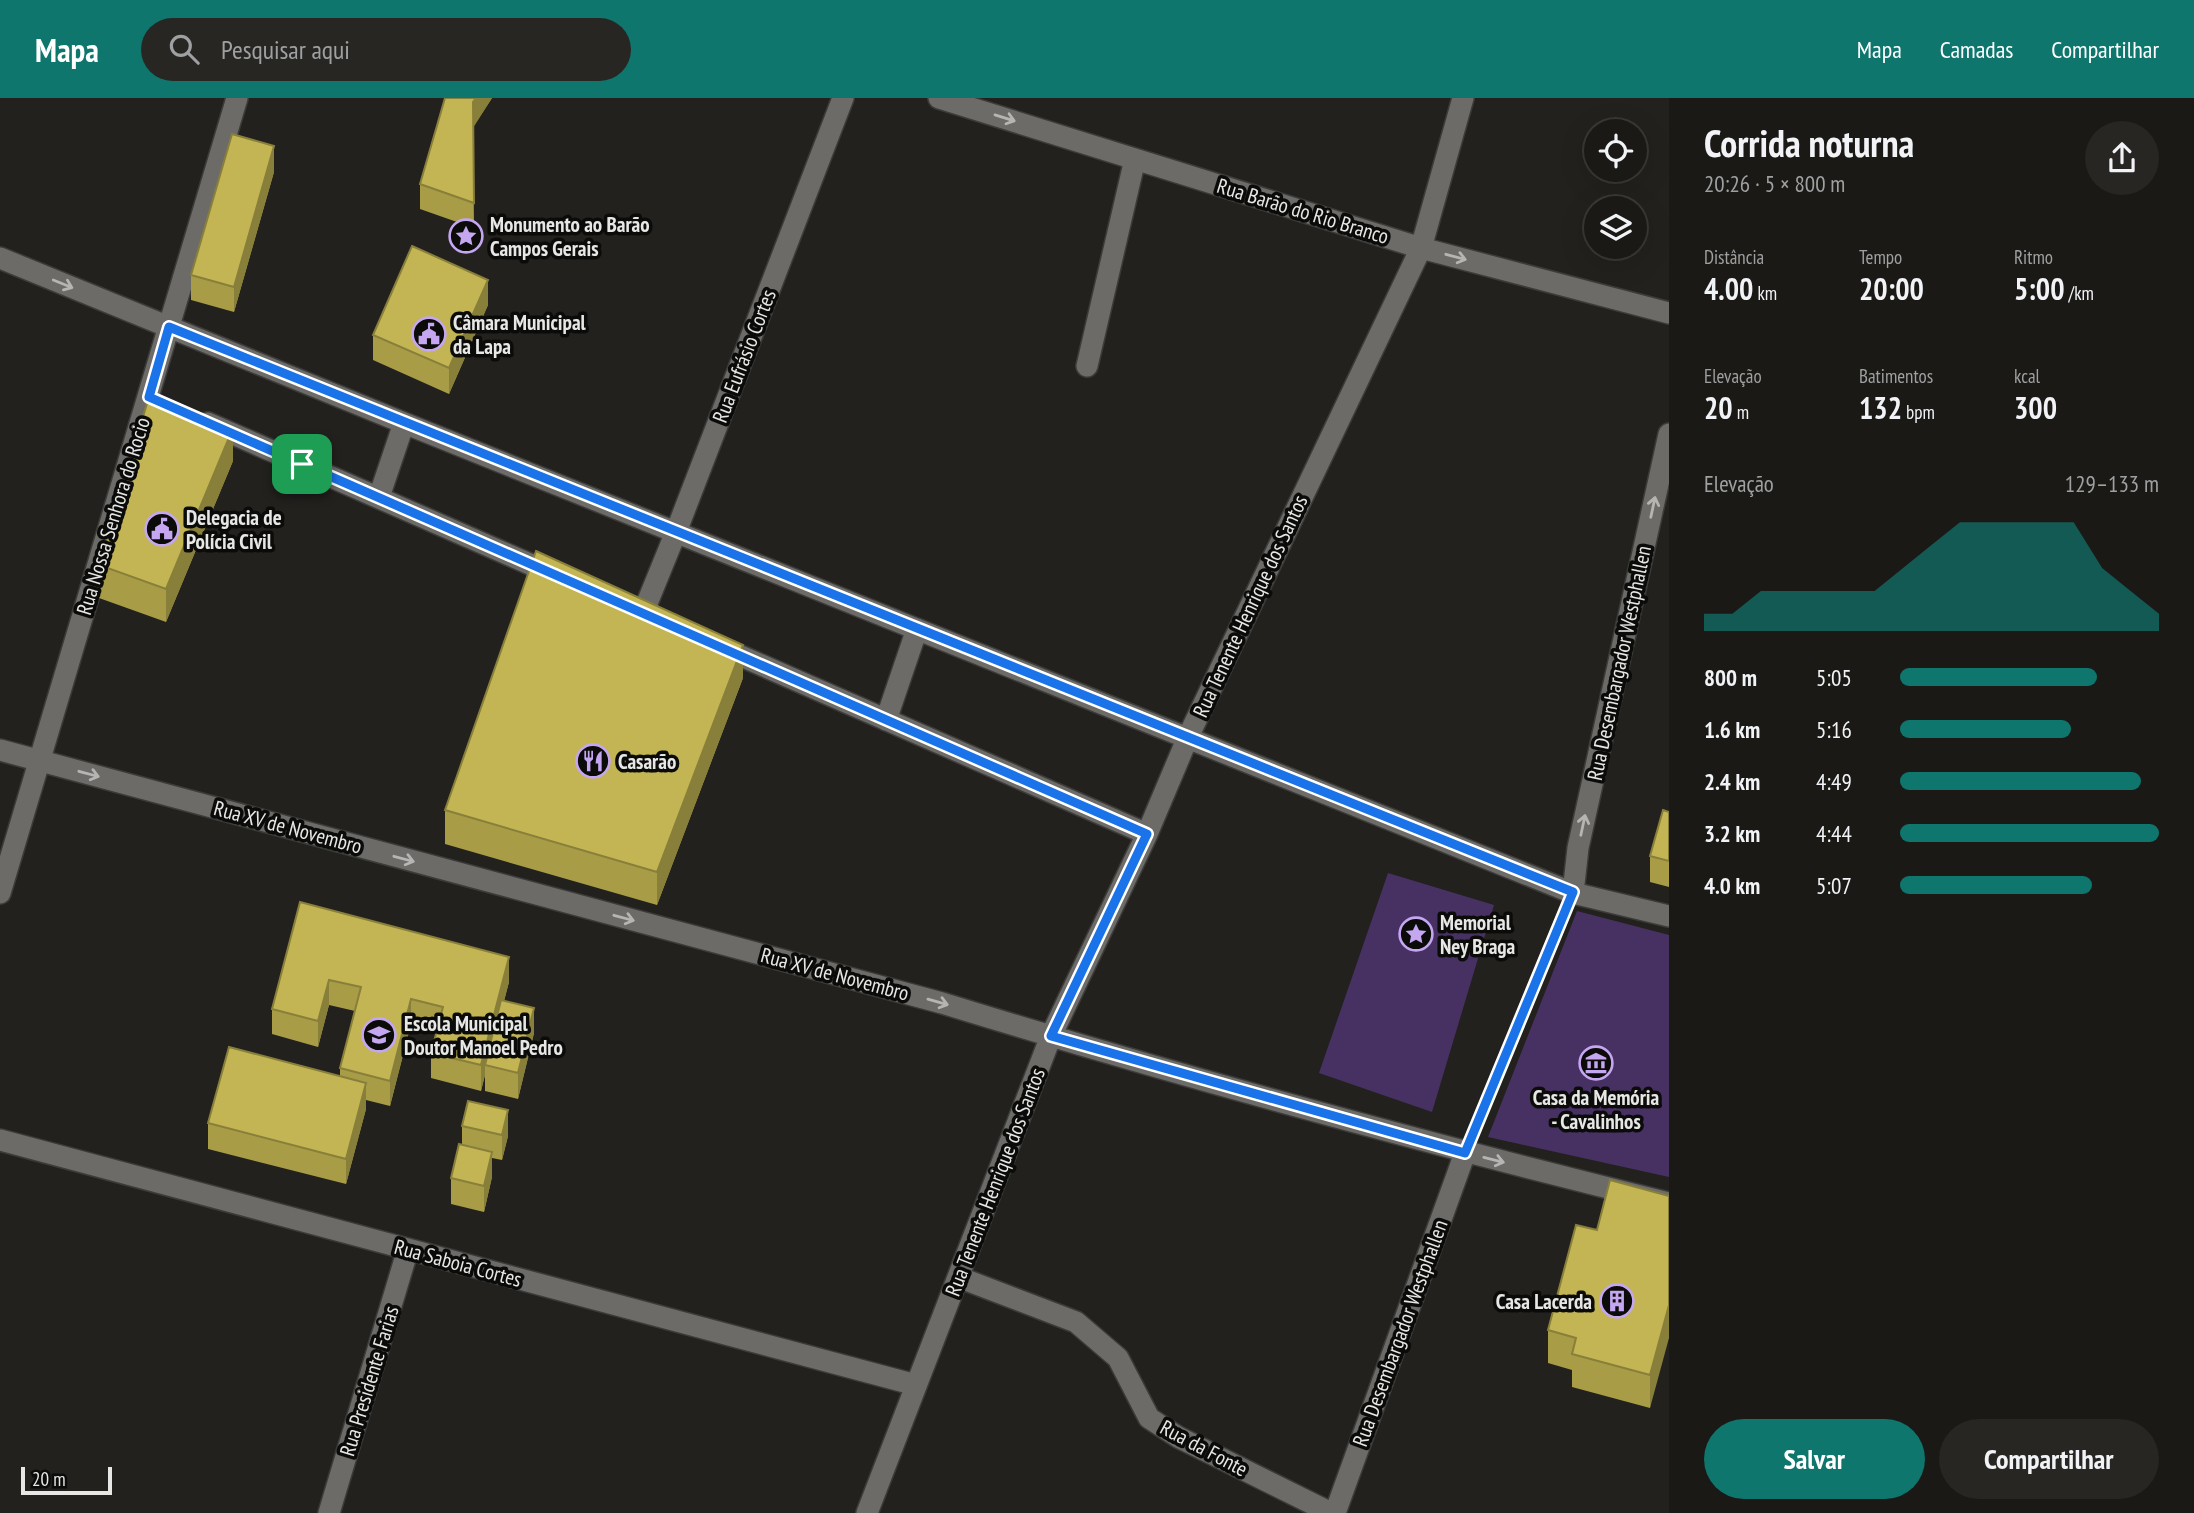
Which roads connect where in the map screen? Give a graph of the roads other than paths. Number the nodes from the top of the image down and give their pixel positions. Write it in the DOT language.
graph roads {
  1 [pos="237,98"];
  2 [pos="843,98"];
  3 [pos="939,98"];
  4 [pos="1464,98"];
  5 [pos="1135,159"];
  6 [pos="1421,247"];
  7 [pos="0,258"];
  8 [pos="1669,313"];
  9 [pos="169,327"];
  10 [pos="1087,366"];
  11 [pos="187,414"];
  12 [pos="404,424"];
  13 [pos="1669,433"];
  14 [pos="379,498"];
  15 [pos="676,532"];
  16 [pos="579,585"];
  17 [pos="642,613"];
  18 [pos="917,629"];
  19 [pos="705,641"];
  20 [pos="886,720"];
  21 [pos="1188,737"];
  22 [pos="0,750"];
  23 [pos="39,761"];
  24 [pos="1147,834"];
  25 [pos="1573,892"];
  26 [pos="0,893"];
  27 [pos="1669,916"];
  28 [pos="1051,1036"];
  29 [pos="0,1140"];
  30 [pos="1465,1153"];
  31 [pos="1669,1203"];
  32 [pos="408,1249"];
  33 [pos="958,1277"];
  34 [pos="916,1385"];
  35 [pos="329,1513"];
  36 [pos="867,1513"];
  37 [pos="1333,1513"];
  1 -- 9 [label="street, Rua Nossa Senhora do Rocio"];
  2 -- 15 [label="street, Rua Eufrásio Cortes"];
  3 -- 5 [label="street, Rua Barão do Rio Branco, one-way"];
  4 -- 6 [label="street, Rua Tenente Henrique dos Santos"];
  5 -- 6 [label="street, Rua Barão do Rio Branco"];
  5 -- 10 [label="street"];
  6 -- 8 [label="street, Rua Barão do Rio Branco, one-way"];
  6 -- 21 [label="street, Rua Tenente Henrique dos Santos"];
  7 -- 9 [label="street, one-way"];
  9 -- 12 [label="street"];
  9 -- 23 [label="street, Rua Nossa Senhora do Rocio"];
  11 -- 14 [label="street"];
  12 -- 14 [label="street"];
  12 -- 15 [label="street"];
  25 -- 13 [label="street, Rua Desembargador Westphallen, one-way"];
  14 -- 16 [label="street"];
  15 -- 17 [label="street, Rua Eufrásio Cortes"];
  15 -- 18 [label="street"];
  18 -- 20 [label="street"];
  18 -- 21 [label="street"];
  19 -- 20 [label="street"];
  20 -- 24 [label="street"];
  21 -- 24 [label="street, Rua Tenente Henrique dos Santos"];
  21 -- 25 [label="street"];
  22 -- 23 [label="street, Rua XV de Novembro"];
  23 -- 26 [label="street, Rua Nossa Senhora do Rocio"];
  23 -- 28 [label="street, Rua XV de Novembro, one-way"];
  24 -- 28 [label="street, Rua Tenente Henrique dos Santos"];
  25 -- 27 [label="street"];
  28 -- 30 [label="street, Rua XV de Novembro"];
  28 -- 33 [label="street, Rua Tenente Henrique dos Santos"];
  29 -- 32 [label="street, Rua Saboia Cortes"];
  30 -- 31 [label="street, Rua XV de Novembro, one-way"];
  30 -- 37 [label="street, Rua Desembargador Westphallen"];
  32 -- 34 [label="street, Rua Saboia Cortes"];
  32 -- 35 [label="street, Rua Presidente Farias"];
  33 -- 34 [label="street, Rua Tenente Henrique dos Santos"];
  33 -- 37 [label="street, Rua da Fonte"];
  34 -- 36 [label="street, Rua Tenente Henrique dos Santos"];
}
